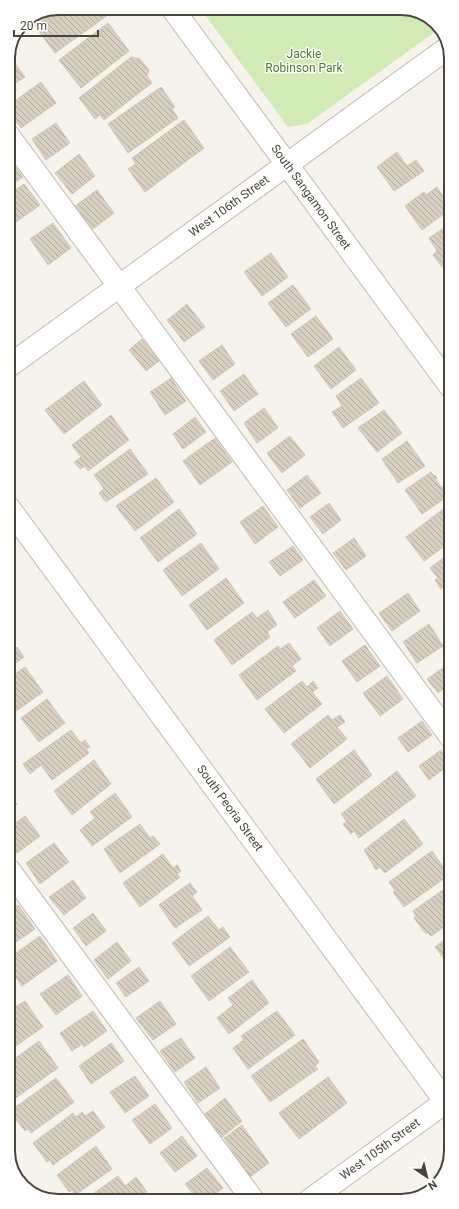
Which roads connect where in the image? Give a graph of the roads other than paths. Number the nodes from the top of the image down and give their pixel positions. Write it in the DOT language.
graph roads {
  1 [pos="177,15"];
  2 [pos="444,51"];
  3 [pos="15,144"];
  4 [pos="287,164"];
  5 [pos="119,286"];
  6 [pos="15,362"];
  7 [pos="444,378"];
  8 [pos="15,516"];
  9 [pos="444,728"];
  10 [pos="15,878"];
  11 [pos="444,1096"];
  12 [pos="444,1106"];
  13 [pos="248,1194"];
  14 [pos="319,1194"];
  1 -- 4 [label="street, South Sangamon Street"];
  2 -- 4 [label="street, West 106th Street"];
  3 -- 5 [label="street"];
  4 -- 5 [label="street, West 106th Street"];
  4 -- 7 [label="street, South Sangamon Street"];
  5 -- 6 [label="street, West 106th Street"];
  5 -- 9 [label="street"];
  8 -- 11 [label="street, South Peoria Street"];
  10 -- 13 [label="street"];
  12 -- 14 [label="street, West 105th Street"];
}
